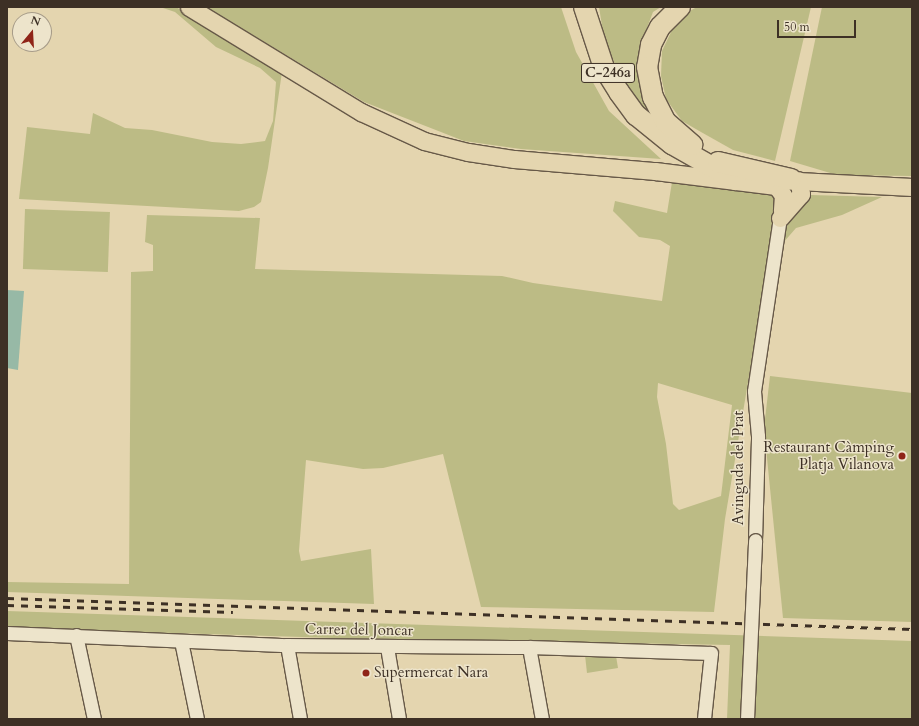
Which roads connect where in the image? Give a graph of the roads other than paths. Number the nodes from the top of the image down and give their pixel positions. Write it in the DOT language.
graph roads {
  1 [pos="189,7"];
  2 [pos="584,7"];
  3 [pos="680,7"];
  4 [pos="691,156"];
  5 [pos="723,163"];
  6 [pos="740,180"];
  7 [pos="795,180"];
  8 [pos="826,182"];
  9 [pos="912,187"];
  10 [pos="797,200"];
  11 [pos="781,215"];
  12 [pos="7,633"];
  13 [pos="76,635"];
  14 [pos="181,641"];
  15 [pos="287,645"];
  16 [pos="387,647"];
  17 [pos="529,647"];
  18 [pos="94,719"];
  19 [pos="197,719"];
  20 [pos="300,719"];
  21 [pos="399,719"];
  22 [pos="542,719"];
  23 [pos="704,719"];
  24 [pos="747,719"];
  1 -- 6 [label="main road"];
  2 -- 4 [label="highway, C-246a"];
  3 -- 5 [label="highway"];
  4 -- 5 [label="highway, C-246a"];
  4 -- 6 [label="highway"];
  5 -- 7 [label="highway, C-246a"];
  6 -- 7 [label="main road"];
  6 -- 11 [label="main road"];
  7 -- 8 [label="main road, C-246a"];
  7 -- 10 [label="main road"];
  7 -- 11 [label="main road"];
  8 -- 9 [label="main road, C-246a"];
  8 -- 10 [label="main road"];
  10 -- 11 [label="main road"];
  11 -- 24 [label="street, Avinguda del Prat, bridge"];
  12 -- 13 [label="street, Carrer del Joncar"];
  13 -- 14 [label="street, Carrer del Joncar"];
  13 -- 18 [label="street"];
  14 -- 15 [label="street, Carrer del Joncar"];
  14 -- 19 [label="street"];
  15 -- 16 [label="street, Carrer del Joncar"];
  15 -- 20 [label="street"];
  16 -- 17 [label="street, Carrer del Joncar"];
  16 -- 21 [label="street"];
  17 -- 22 [label="street"];
  17 -- 23 [label="street, Carrer del Joncar"];
}
